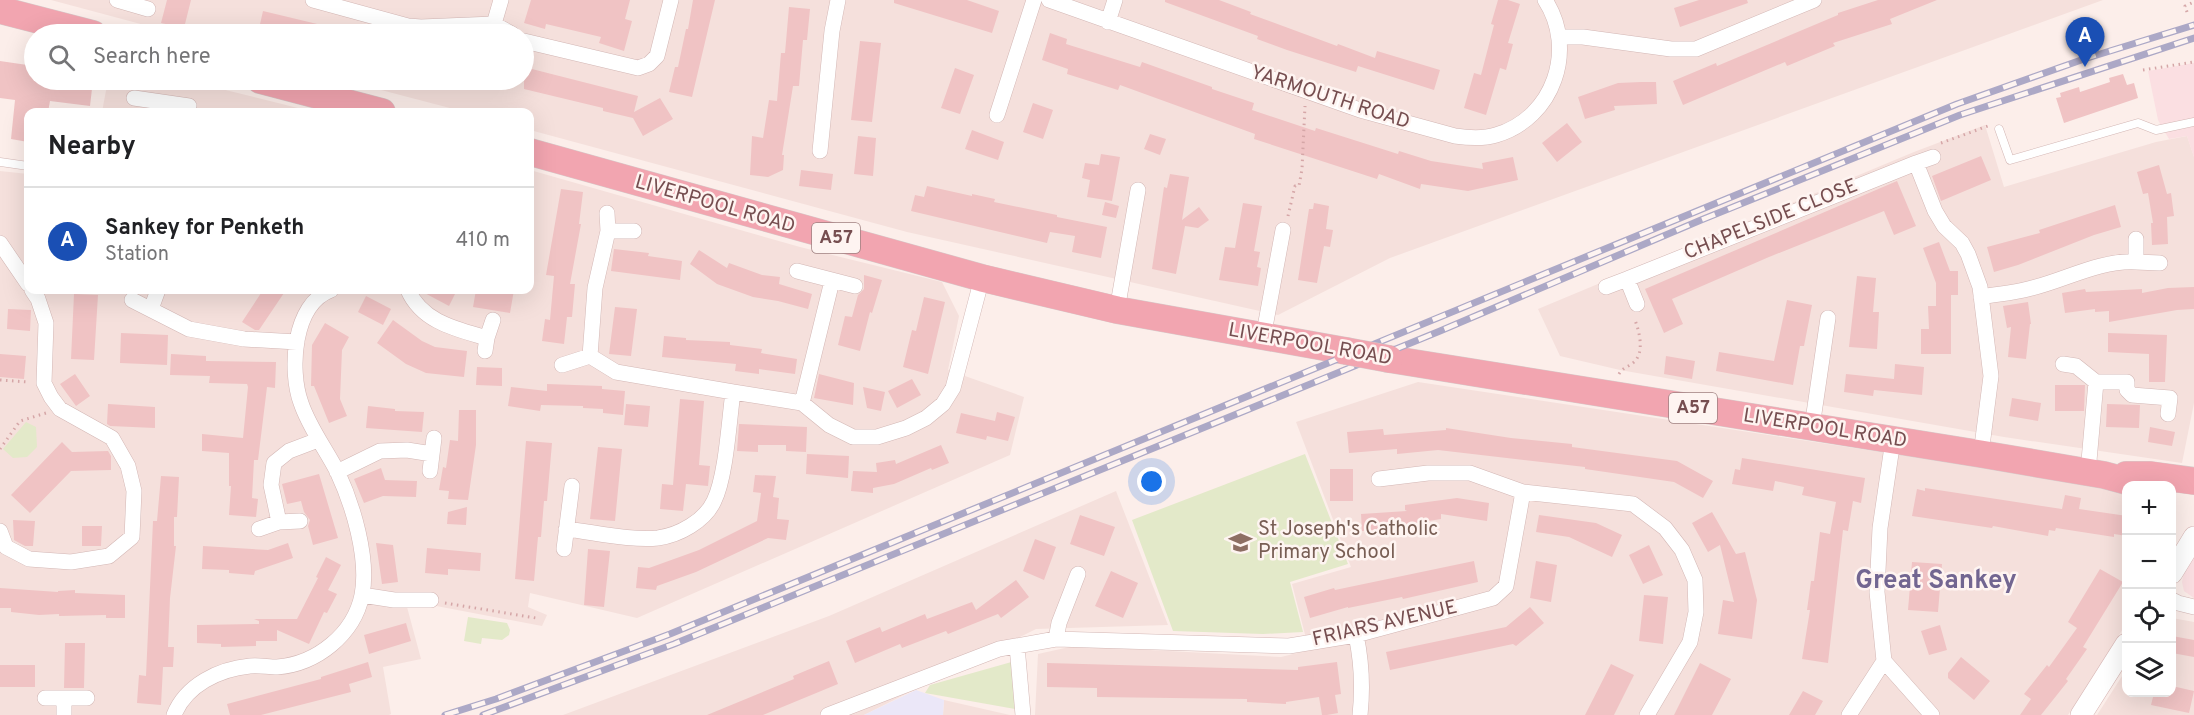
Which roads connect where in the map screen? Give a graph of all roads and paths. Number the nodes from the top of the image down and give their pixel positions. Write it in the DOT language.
graph roads {
  1 [pos="117,0"];
  2 [pos="313,0"];
  3 [pos="501,0"];
  4 [pos="671,0"];
  5 [pos="838,0"];
  6 [pos="1034,0"];
  7 [pos="1049,0"];
  8 [pos="1115,0"];
  9 [pos="1545,0"];
  10 [pos="1814,0"];
  11 [pos="133,2"];
  12 [pos="2194,2"];
  13 [pos="148,9"];
  14 [pos="0,10"];
  15 [pos="2187,12"];
  16 [pos="1108,22"];
  17 [pos="54,24"];
  18 [pos="404,24"];
  19 [pos="494,24"];
  20 [pos="1560,37"];
  21 [pos="534,43"];
  22 [pos="2194,62"];
  23 [pos="2144,70"];
  24 [pos="298,90"];
  25 [pos="1306,92"];
  26 [pos="134,98"];
  27 [pos="189,106"];
  28 [pos="158,107"];
  29 [pos="367,108"];
  30 [pos="997,115"];
  31 [pos="2194,122"];
  32 [pos="1982,128"];
  33 [pos="1999,129"];
  34 [pos="820,151"];
  35 [pos="534,153"];
  36 [pos="1933,157"];
  37 [pos="0,162"];
  38 [pos="1916,163"];
  39 [pos="24,165"];
  40 [pos="1138,190"];
  41 [pos="608,213"];
  42 [pos="1283,230"];
  43 [pos="608,231"];
  44 [pos="634,231"];
  45 [pos="2136,239"];
  46 [pos="0,243"];
  47 [pos="2136,262"];
  48 [pos="2160,262"];
  49 [pos="797,271"];
  50 [pos="981,278"];
  51 [pos="24,279"];
  52 [pos="1627,279"];
  53 [pos="832,280"];
  54 [pos="855,286"];
  55 [pos="1606,287"];
  56 [pos="35,294"];
  57 [pos="157,294"];
  58 [pos="320,294"];
  59 [pos="410,294"];
  60 [pos="1981,297"];
  61 [pos="132,300"];
  62 [pos="1637,304"];
  63 [pos="151,309"];
  64 [pos="1118,310"];
  65 [pos="1828,318"];
  66 [pos="493,320"];
  67 [pos="1263,338"];
  68 [pos="297,342"];
  69 [pos="590,356"];
  70 [pos="2063,364"];
  71 [pos="562,365"];
  72 [pos="1619,374"];
  73 [pos="0,380"];
  74 [pos="2096,382"];
  75 [pos="44,383"];
  76 [pos="733,392"];
  77 [pos="802,403"];
  78 [pos="60,409"];
  79 [pos="2168,414"];
  80 [pos="1812,427"];
  81 [pos="434,438"];
  82 [pos="318,440"];
  83 [pos="1893,441"];
  84 [pos="0,449"];
  85 [pos="432,454"];
  86 [pos="1981,454"];
  87 [pos="430,471"];
  88 [pos="337,472"];
  89 [pos="2096,473"];
  90 [pos="1379,479"];
  91 [pos="2126,481"];
  92 [pos="2194,481"];
  93 [pos="572,486"];
  94 [pos="1523,492"];
  95 [pos="2176,493"];
  96 [pos="2194,497"];
  97 [pos="300,521"];
  98 [pos="279,522"];
  99 [pos="259,529"];
  100 [pos="566,529"];
  101 [pos="0,531"];
  102 [pos="2194,537"];
  103 [pos="564,549"];
  104 [pos="3,550"];
  105 [pos="2176,566"];
  106 [pos="1078,574"];
  107 [pos="362,596"];
  108 [pos="431,600"];
  109 [pos="2176,602"];
  110 [pos="2194,607"];
  111 [pos="536,618"];
  112 [pos="1356,635"];
  113 [pos="1056,639"];
  114 [pos="1017,646"];
  115 [pos="2122,652"];
  116 [pos="1884,661"];
  117 [pos="45,698"];
  118 [pos="64,698"];
  119 [pos="87,698"];
  120 [pos="64,715"];
  121 [pos="174,715"];
  122 [pos="828,715"];
  123 [pos="1023,715"];
  124 [pos="1360,715"];
  125 [pos="1647,715"];
  126 [pos="1849,715"];
  127 [pos="1932,715"];
  128 [pos="2081,715"];
  1 -- 11 [label="street"];
  2 -- 18 [label="street"];
  3 -- 19 [label="street"];
  4 -- 21 [label="street"];
  5 -- 34 [label="street"];
  6 -- 30 [label="street"];
  7 -- 16 [label="street, YARMOUTH ROAD"];
  8 -- 16 [label="street"];
  9 -- 20 [label="street"];
  10 -- 20 [label="street"];
  11 -- 13 [label="street"];
  12 -- 15 [label="path"];
  14 -- 17 [label="highway"];
  16 -- 25 [label="street, YARMOUTH ROAD"];
  20 -- 25 [label="street, YARMOUTH ROAD"];
  22 -- 23 [label="path"];
  24 -- 29 [label="highway"];
  25 -- 42 [label="path"];
  26 -- 28 [label="street"];
  27 -- 28 [label="street"];
  31 -- 33 [label="lane"];
  32 -- 36 [label="path"];
  35 -- 50 [label="highway, LIVERPOOL ROAD / A57"];
  36 -- 38 [label="street, CHAPELSIDE CLOSE"];
  37 -- 39 [label="lane"];
  38 -- 52 [label="street, CHAPELSIDE CLOSE"];
  38 -- 60 [label="street"];
  40 -- 64 [label="street"];
  41 -- 43 [label="street"];
  42 -- 67 [label="street"];
  43 -- 44 [label="street"];
  43 -- 69 [label="street"];
  45 -- 47 [label="street"];
  46 -- 51 [label="street"];
  47 -- 48 [label="street"];
  47 -- 60 [label="street"];
  49 -- 53 [label="street"];
  50 -- 64 [label="highway, LIVERPOOL ROAD / A57"];
  50 -- 77 [label="street"];
  52 -- 55 [label="street, CHAPELSIDE CLOSE"];
  52 -- 62 [label="street"];
  53 -- 54 [label="street"];
  53 -- 77 [label="street"];
  56 -- 75 [label="street"];
  57 -- 63 [label="street"];
  58 -- 68 [label="street"];
  59 -- 66 [label="street"];
  60 -- 86 [label="street"];
  61 -- 63 [label="street"];
  62 -- 72 [label="path"];
  63 -- 68 [label="street"];
  64 -- 67 [label="highway, LIVERPOOL ROAD / A57"];
  65 -- 80 [label="street"];
  67 -- 80 [label="highway, LIVERPOOL ROAD / A57, bridge"];
  68 -- 82 [label="street"];
  69 -- 71 [label="street"];
  69 -- 76 [label="street"];
  70 -- 74 [label="street"];
  73 -- 75 [label="path"];
  74 -- 79 [label="street"];
  74 -- 89 [label="street"];
  75 -- 78 [label="street"];
  76 -- 77 [label="street"];
  76 -- 100 [label="street"];
  78 -- 84 [label="path"];
  78 -- 104 [label="street"];
  80 -- 83 [label="highway, LIVERPOOL ROAD / A57"];
  81 -- 85 [label="street"];
  82 -- 88 [label="street"];
  82 -- 98 [label="street"];
  83 -- 86 [label="highway, LIVERPOOL ROAD / A57"];
  83 -- 116 [label="street"];
  85 -- 87 [label="street"];
  85 -- 88 [label="street"];
  86 -- 89 [label="highway, LIVERPOOL ROAD / A57"];
  88 -- 107 [label="street"];
  89 -- 91 [label="highway, LIVERPOOL ROAD / A57"];
  89 -- 92 [label="highway, LIVERPOOL ROAD / A57"];
  90 -- 94 [label="street"];
  93 -- 100 [label="street"];
  94 -- 112 [label="street, FRIARS AVENUE"];
  94 -- 125 [label="street"];
  95 -- 96 [label="highway"];
  97 -- 98 [label="street"];
  98 -- 99 [label="street"];
  100 -- 103 [label="street"];
  101 -- 104 [label="street"];
  102 -- 105 [label="street"];
  106 -- 113 [label="street"];
  107 -- 108 [label="street"];
  107 -- 121 [label="street"];
  108 -- 111 [label="path"];
  109 -- 110 [label="street"];
  112 -- 113 [label="street, FRIARS AVENUE"];
  112 -- 124 [label="street"];
  113 -- 114 [label="street, FRIARS AVENUE"];
  114 -- 122 [label="street, FRIARS AVENUE"];
  114 -- 123 [label="street"];
  115 -- 128 [label="street"];
  116 -- 126 [label="street"];
  116 -- 127 [label="street"];
  117 -- 118 [label="street"];
  118 -- 119 [label="street"];
  118 -- 120 [label="street"];
}
